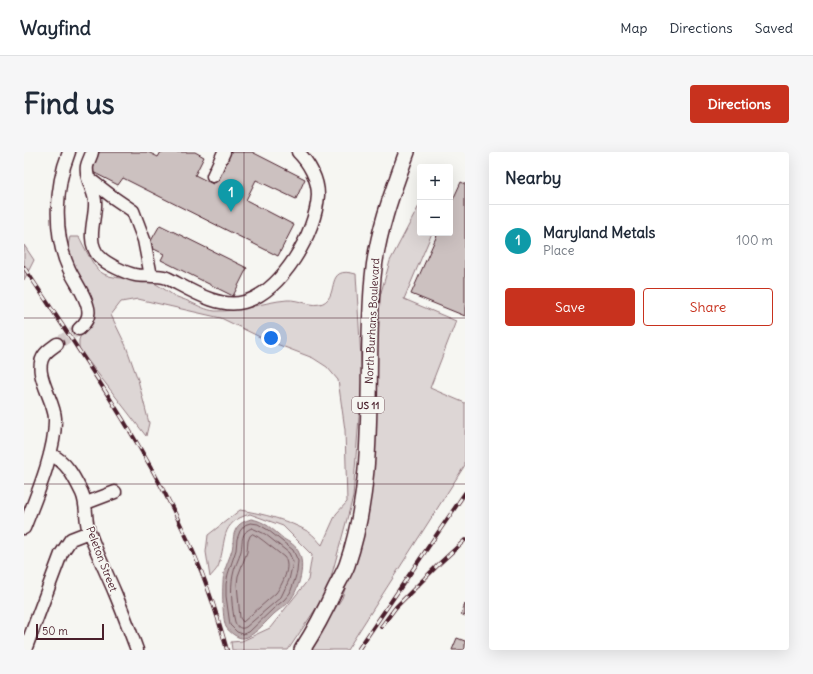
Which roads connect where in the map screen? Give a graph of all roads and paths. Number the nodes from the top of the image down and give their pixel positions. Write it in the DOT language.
graph roads {
  1 [pos="69,152"];
  2 [pos="92,152"];
  3 [pos="224,152"];
  4 [pos="298,152"];
  5 [pos="408,152"];
  6 [pos="212,176"];
  7 [pos="88,178"];
  8 [pos="151,276"];
  9 [pos="79,329"];
  10 [pos="57,344"];
  11 [pos="50,454"];
  12 [pos="115,492"];
  13 [pos="86,503"];
  14 [pos="28,506"];
  15 [pos="24,528"];
  16 [pos="89,532"];
  17 [pos="25,650"];
  18 [pos="137,650"];
  19 [pos="302,650"];
  1 -- 9 [label="street"];
  2 -- 7 [label="street"];
  3 -- 6 [label="street"];
  4 -- 8 [label="street"];
  5 -- 19 [label="main road, North Burhans Boulevard / US 11"];
  7 -- 8 [label="street"];
  7 -- 8 [label="street"];
  10 -- 11 [label="street"];
  11 -- 13 [label="street, Peleton Street"];
  11 -- 14 [label="street"];
  12 -- 13 [label="street"];
  13 -- 16 [label="street, Peleton Street"];
  14 -- 15 [label="street"];
  16 -- 17 [label="street"];
  16 -- 18 [label="street, Peleton Street"];
}
